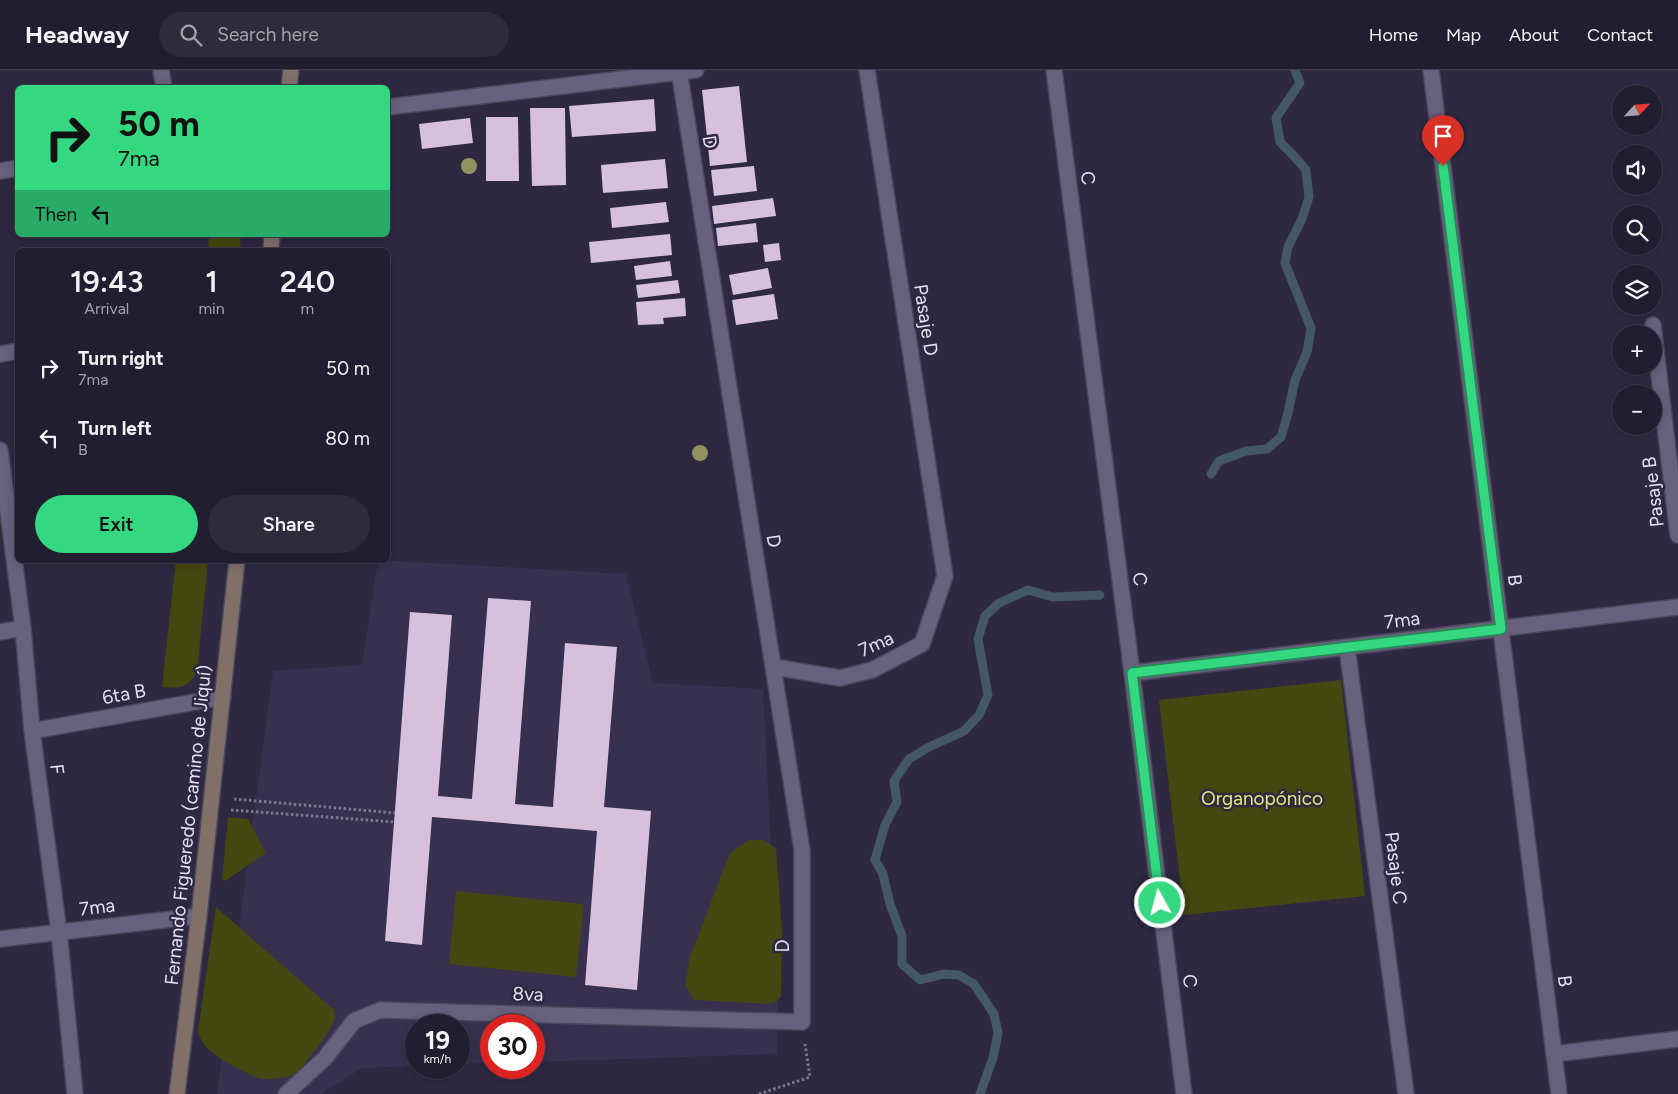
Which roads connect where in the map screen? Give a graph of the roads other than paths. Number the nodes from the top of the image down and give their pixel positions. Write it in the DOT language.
graph roads {
  1 [pos="161,70"];
  2 [pos="291,70"];
  3 [pos="696,70"];
  4 [pos="867,70"];
  5 [pos="1054,70"];
  6 [pos="1431,70"];
  7 [pos="679,71"];
  8 [pos="164,85"];
  9 [pos="289,85"];
  10 [pos="390,107"];
  11 [pos="15,168"];
  12 [pos="0,171"];
  13 [pos="15,352"];
  14 [pos="0,354"];
  15 [pos="1659,375"];
  16 [pos="0,450"];
  17 [pos="1678,535"];
  18 [pos="237,563"];
  19 [pos="945,576"];
  20 [pos="1678,607"];
  21 [pos="23,628"];
  22 [pos="1501,629"];
  23 [pos="0,632"];
  24 [pos="1347,647"];
  25 [pos="774,667"];
  26 [pos="1132,673"];
  27 [pos="223,697"];
  28 [pos="32,731"];
  29 [pos="200,916"];
  30 [pos="58,932"];
  31 [pos="0,939"];
  32 [pos="802,1022"];
  33 [pos="1678,1039"];
  34 [pos="1554,1054"];
  35 [pos="75,1094"];
  36 [pos="177,1094"];
  37 [pos="286,1094"];
  38 [pos="1184,1094"];
  39 [pos="1406,1094"];
  40 [pos="1559,1094"];
  1 -- 8 [label="street"];
  2 -- 9 [label="street"];
  3 -- 7 [label="street"];
  4 -- 19 [label="street, Pasaje D"];
  5 -- 26 [label="street, C"];
  6 -- 22 [label="street, B"];
  7 -- 10 [label="street"];
  7 -- 25 [label="street, D"];
  11 -- 12 [label="street"];
  13 -- 14 [label="street"];
  15 -- 17 [label="street, Pasaje B"];
  16 -- 21 [label="street, F"];
  18 -- 27 [label="street, Fernando Figueredo (camino de Jiquí)"];
  19 -- 25 [label="street, 7ma"];
  20 -- 22 [label="street, 7ma"];
  21 -- 23 [label="street"];
  21 -- 28 [label="street, F"];
  22 -- 24 [label="street, 7ma"];
  22 -- 34 [label="street, B"];
  24 -- 26 [label="street, 7ma"];
  24 -- 39 [label="street, Pasaje C"];
  25 -- 32 [label="street, D"];
  26 -- 38 [label="street, C"];
  27 -- 28 [label="street, 6ta B"];
  27 -- 29 [label="street, Fernando Figueredo (camino de Jiquí)"];
  28 -- 30 [label="street, F"];
  29 -- 30 [label="street, 7ma"];
  29 -- 36 [label="street, Fernando Figueredo (camino de Jiquí)"];
  30 -- 31 [label="street, 7ma"];
  30 -- 35 [label="street, F"];
  32 -- 37 [label="street, 8va"];
  33 -- 34 [label="street"];
  34 -- 40 [label="street, B"];
}
